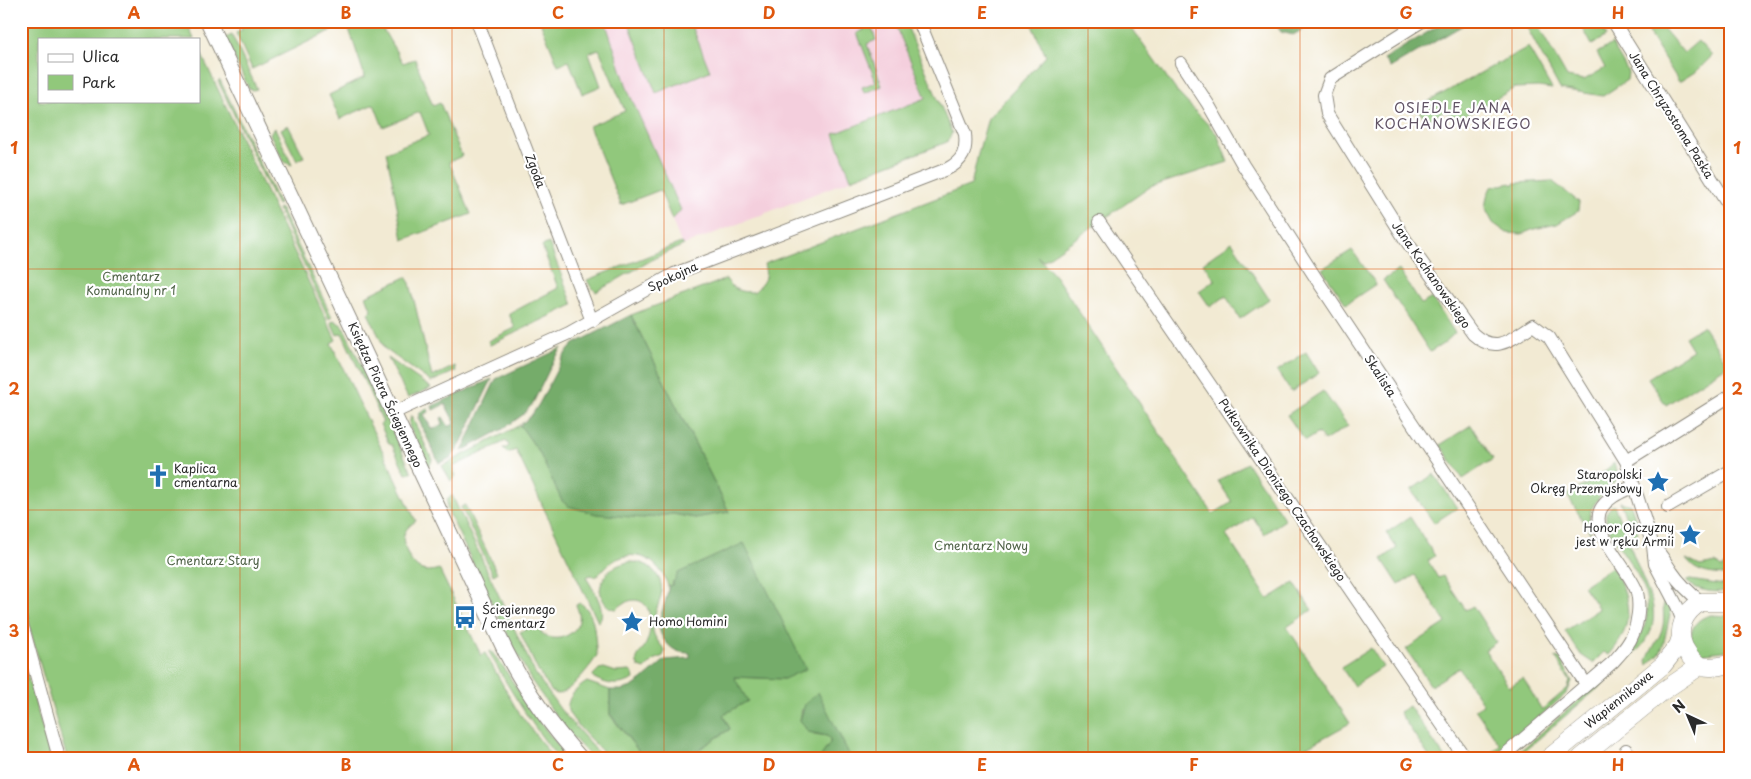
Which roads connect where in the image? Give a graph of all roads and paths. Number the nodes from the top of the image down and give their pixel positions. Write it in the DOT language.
graph roads {
  1 [pos="208,21"];
  2 [pos="477,21"];
  3 [pos="919,21"];
  4 [pos="1422,21"];
  5 [pos="1613,21"];
  6 [pos="1181,63"];
  7 [pos="1730,208"];
  8 [pos="1099,222"];
  9 [pos="592,322"];
  10 [pos="1730,396"];
  11 [pos="393,413"];
  12 [pos="1626,461"];
  13 [pos="1730,471"];
  14 [pos="1634,486"];
  15 [pos="1668,507"];
  16 [pos="1653,546"];
  17 [pos="1701,602"];
  18 [pos="1730,602"];
  19 [pos="21,620"];
  20 [pos="1682,629"];
  21 [pos="1730,664"];
  22 [pos="1700,666"];
  23 [pos="1586,684"];
  24 [pos="59,758"];
  25 [pos="580,758"];
  26 [pos="1465,758"];
  27 [pos="1501,758"];
  28 [pos="1549,758"];
  29 [pos="1581,758"];
  1 -- 11 [label="street, Księdza Piotra Ściegiennego"];
  2 -- 9 [label="street, Zgoda"];
  3 -- 9 [label="street, Spokojna"];
  4 -- 12 [label="street, Jana Kochanowskiego"];
  5 -- 7 [label="street, Jana Chryzostoma Paska"];
  6 -- 23 [label="street, Skalista"];
  8 -- 26 [label="street, Pułkownika Dionizego Czachowskiego"];
  9 -- 11 [label="street, Spokojna"];
  10 -- 12 [label="street"];
  11 -- 25 [label="street, Księdza Piotra Ściegiennego"];
  12 -- 14 [label="street, Jana Kochanowskiego"];
  13 -- 15 [label="street"];
  14 -- 16 [label="street, Jana Kochanowskiego"];
  14 -- 23 [label="street"];
  16 -- 17 [label="street, Jana Kochanowskiego"];
  16 -- 20 [label="street, Jana Kochanowskiego"];
  17 -- 18 [label="main road"];
  17 -- 20 [label="main road, Wapiennikowa"];
  19 -- 24 [label="street"];
  20 -- 22 [label="main road"];
  20 -- 28 [label="main road, Wapiennikowa"];
  21 -- 22 [label="main road"];
  22 -- 29 [label="main road, Wapiennikowa"];
  23 -- 27 [label="street"];
}
